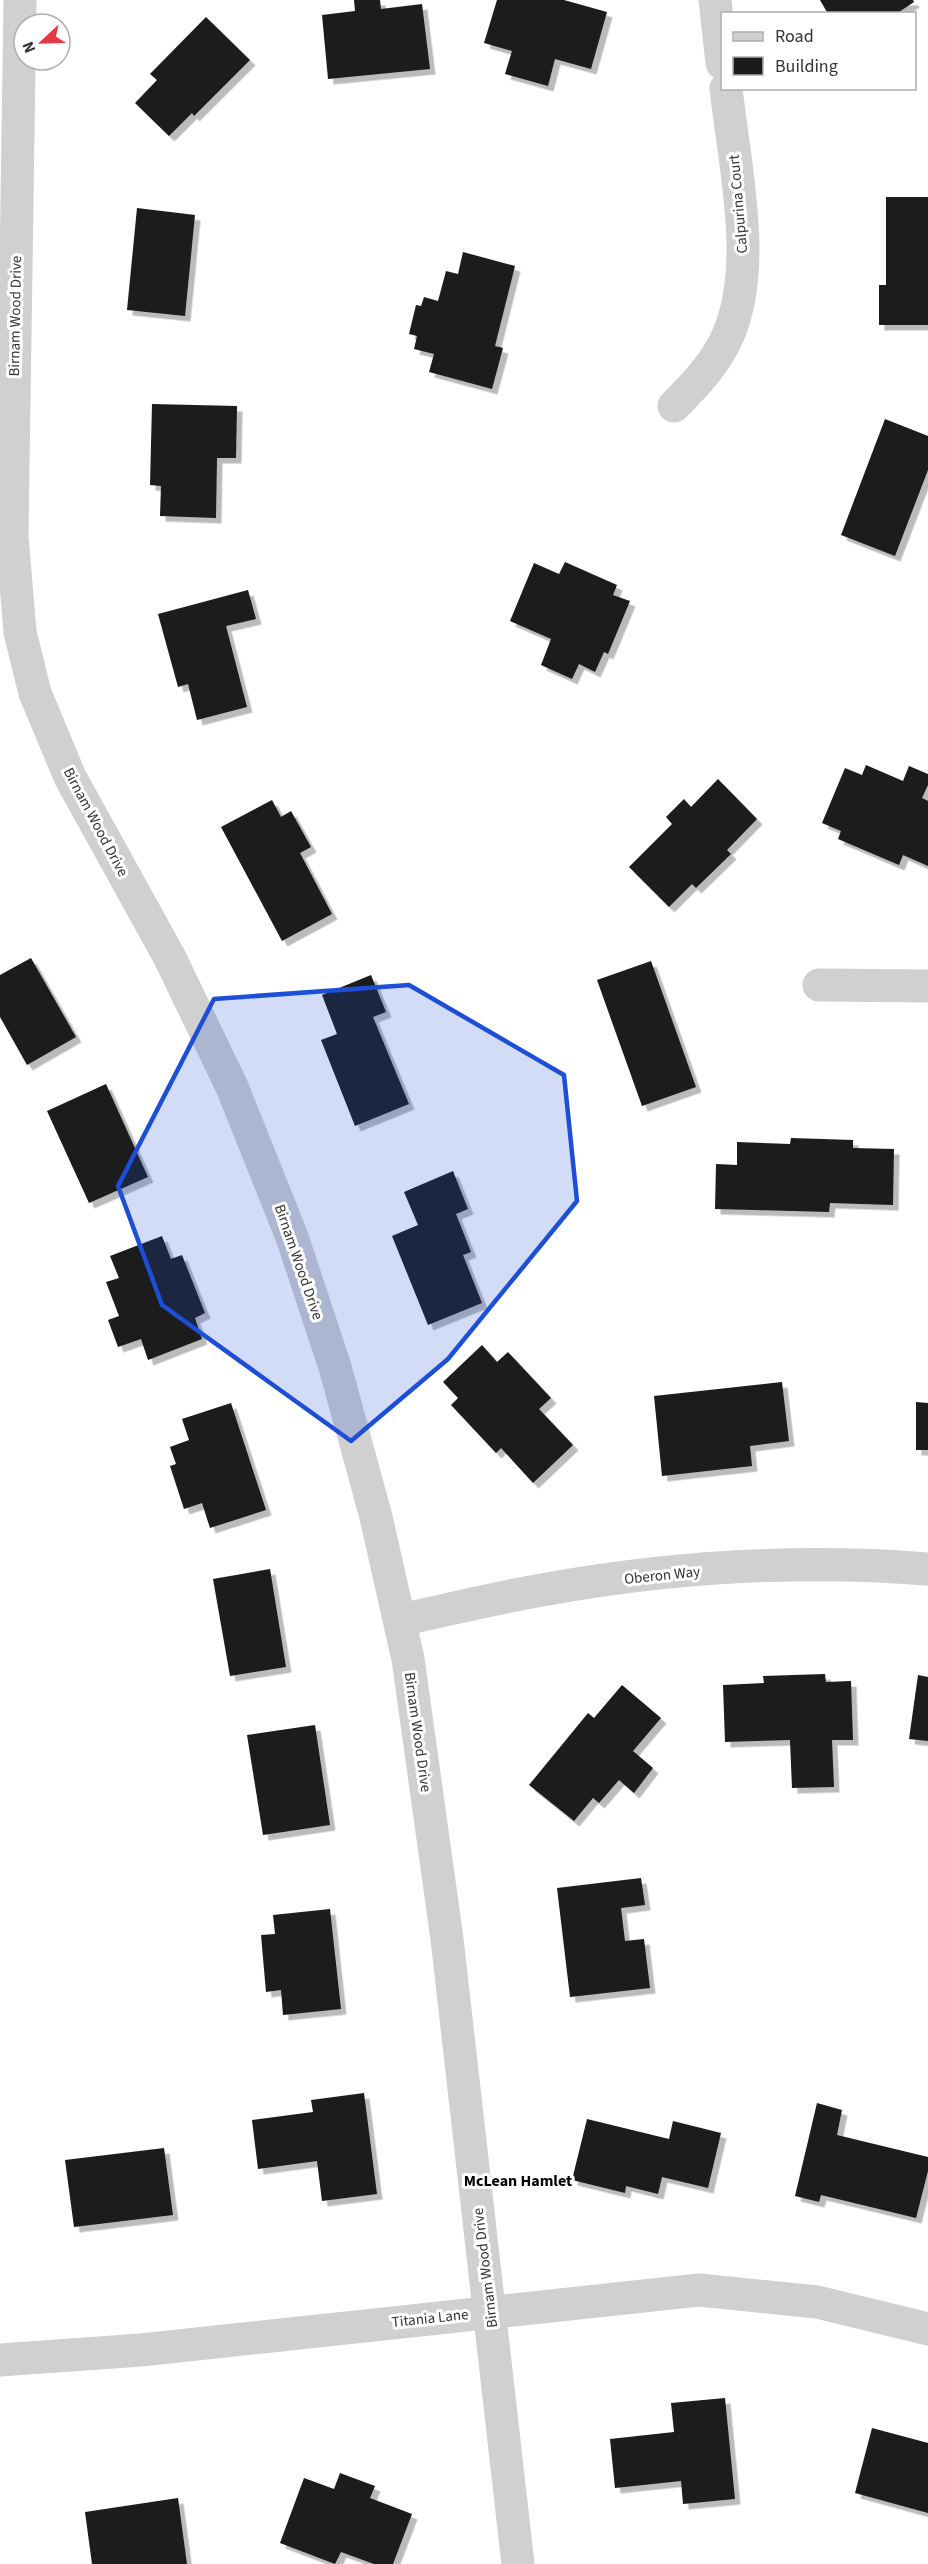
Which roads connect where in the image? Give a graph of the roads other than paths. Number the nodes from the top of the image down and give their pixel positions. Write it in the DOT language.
graph roads {
  1 [pos="20,0"];
  2 [pos="715,0"];
  3 [pos="721,47"];
  4 [pos="726,90"];
  5 [pos="674,406"];
  6 [pos="819,985"];
  7 [pos="928,986"];
  8 [pos="928,1569"];
  9 [pos="400,1620"];
  10 [pos="490,2312"];
  11 [pos="928,2329"];
  12 [pos="0,2360"];
  13 [pos="518,2564"];
  1 -- 9 [label="street, Birnam Wood Drive"];
  2 -- 3 [label="street"];
  4 -- 5 [label="street, Calpurina Court"];
  6 -- 7 [label="street"];
  8 -- 9 [label="street, Oberon Way"];
  9 -- 10 [label="street, Birnam Wood Drive"];
  10 -- 11 [label="street, Titania Lane"];
  10 -- 12 [label="street, Titania Lane"];
  10 -- 13 [label="street, Birnam Wood Drive"];
}
